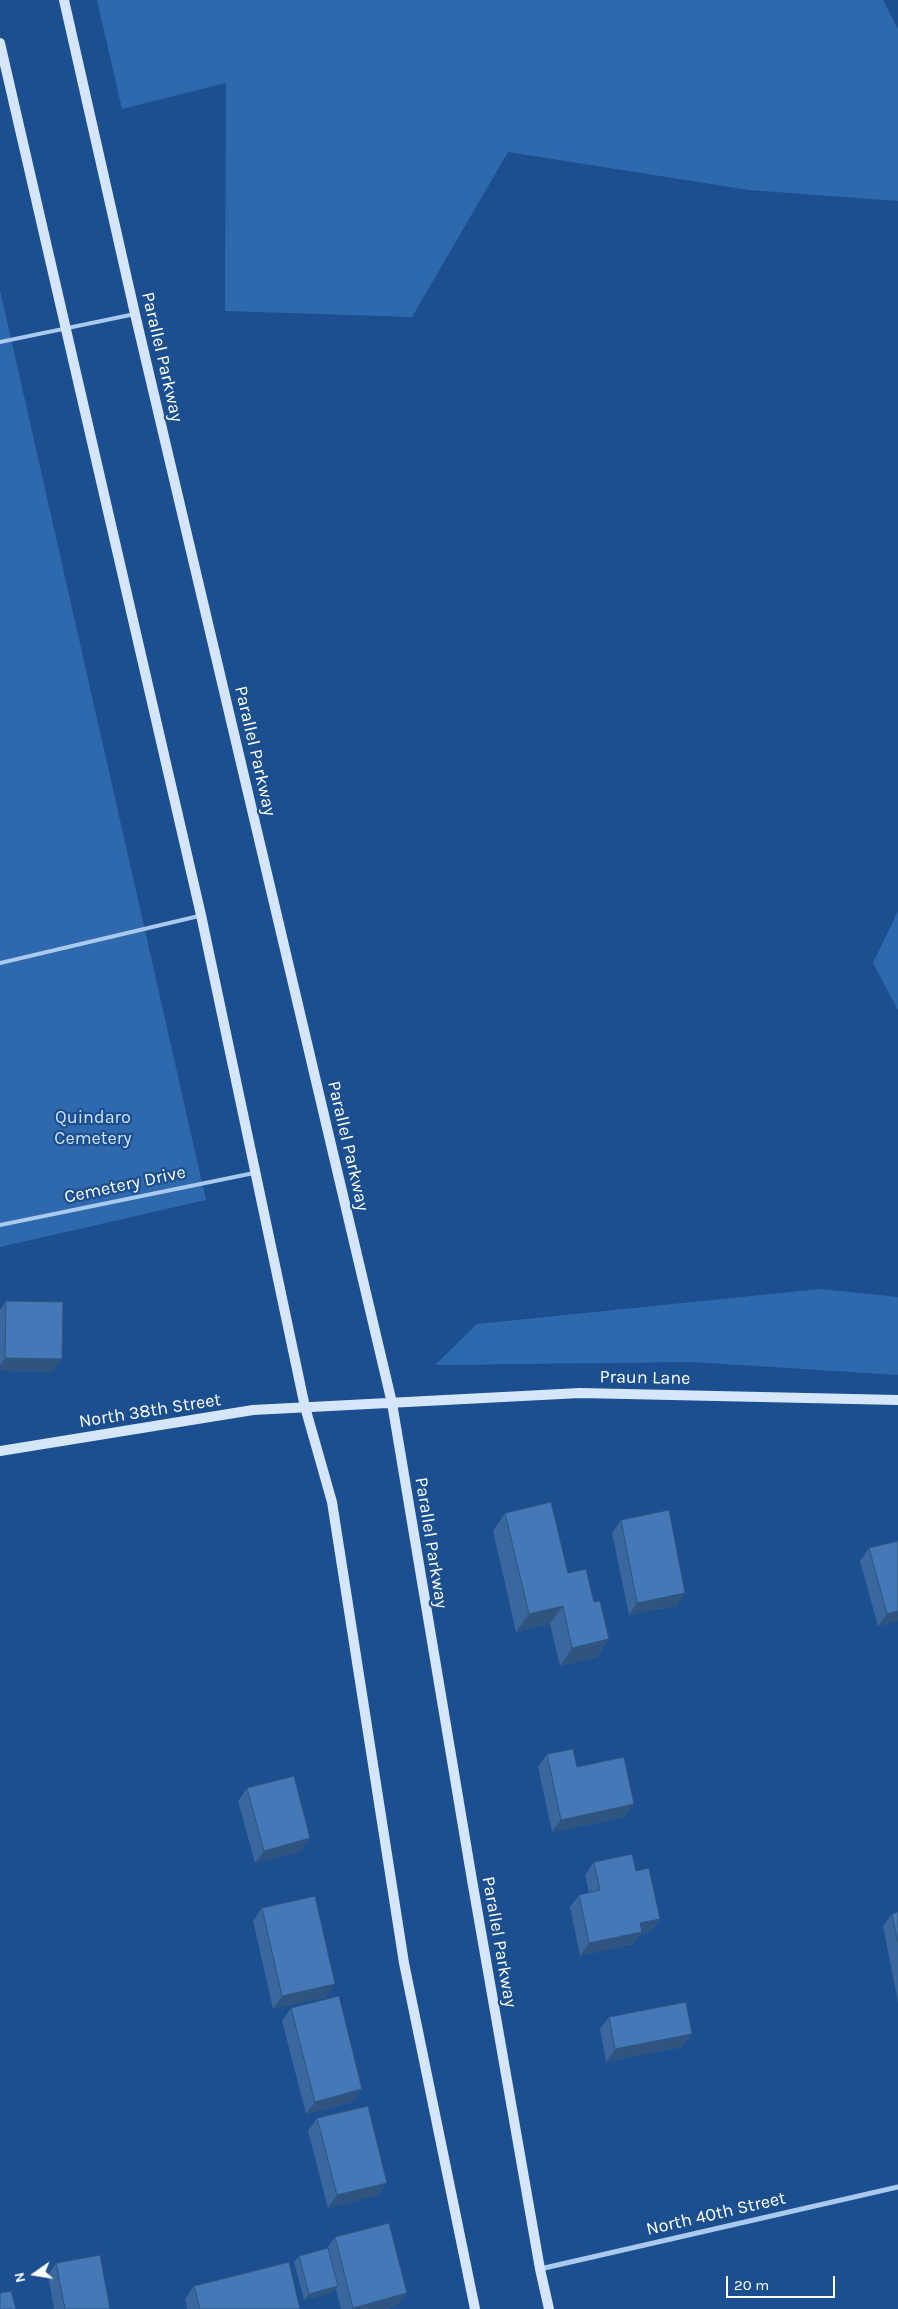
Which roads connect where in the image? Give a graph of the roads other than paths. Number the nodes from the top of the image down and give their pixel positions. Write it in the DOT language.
graph roads {
  1 [pos="64,0"];
  2 [pos="0,43"];
  3 [pos="135,314"];
  4 [pos="66,329"];
  5 [pos="0,342"];
  6 [pos="201,916"];
  7 [pos="0,963"];
  8 [pos="256,1172"];
  9 [pos="0,1225"];
  10 [pos="898,1400"];
  11 [pos="392,1403"];
  12 [pos="306,1407"];
  13 [pos="0,1452"];
  14 [pos="898,2187"];
  15 [pos="540,2269"];
  16 [pos="475,2309"];
  17 [pos="549,2309"];
  1 -- 3 [label="main road, Parallel Parkway"];
  2 -- 4 [label="main road"];
  3 -- 4 [label="lane"];
  3 -- 11 [label="main road, Parallel Parkway"];
  4 -- 5 [label="lane"];
  4 -- 6 [label="main road"];
  6 -- 7 [label="lane"];
  6 -- 8 [label="main road"];
  8 -- 9 [label="lane, Cemetery Drive"];
  8 -- 12 [label="main road"];
  10 -- 11 [label="main road, Praun Lane"];
  11 -- 12 [label="main road, Praun Lane"];
  11 -- 15 [label="main road, Parallel Parkway"];
  12 -- 13 [label="main road, North 38th Street"];
  12 -- 16 [label="main road"];
  14 -- 15 [label="street, North 40th Street"];
  15 -- 17 [label="main road, Parallel Parkway"];
}
